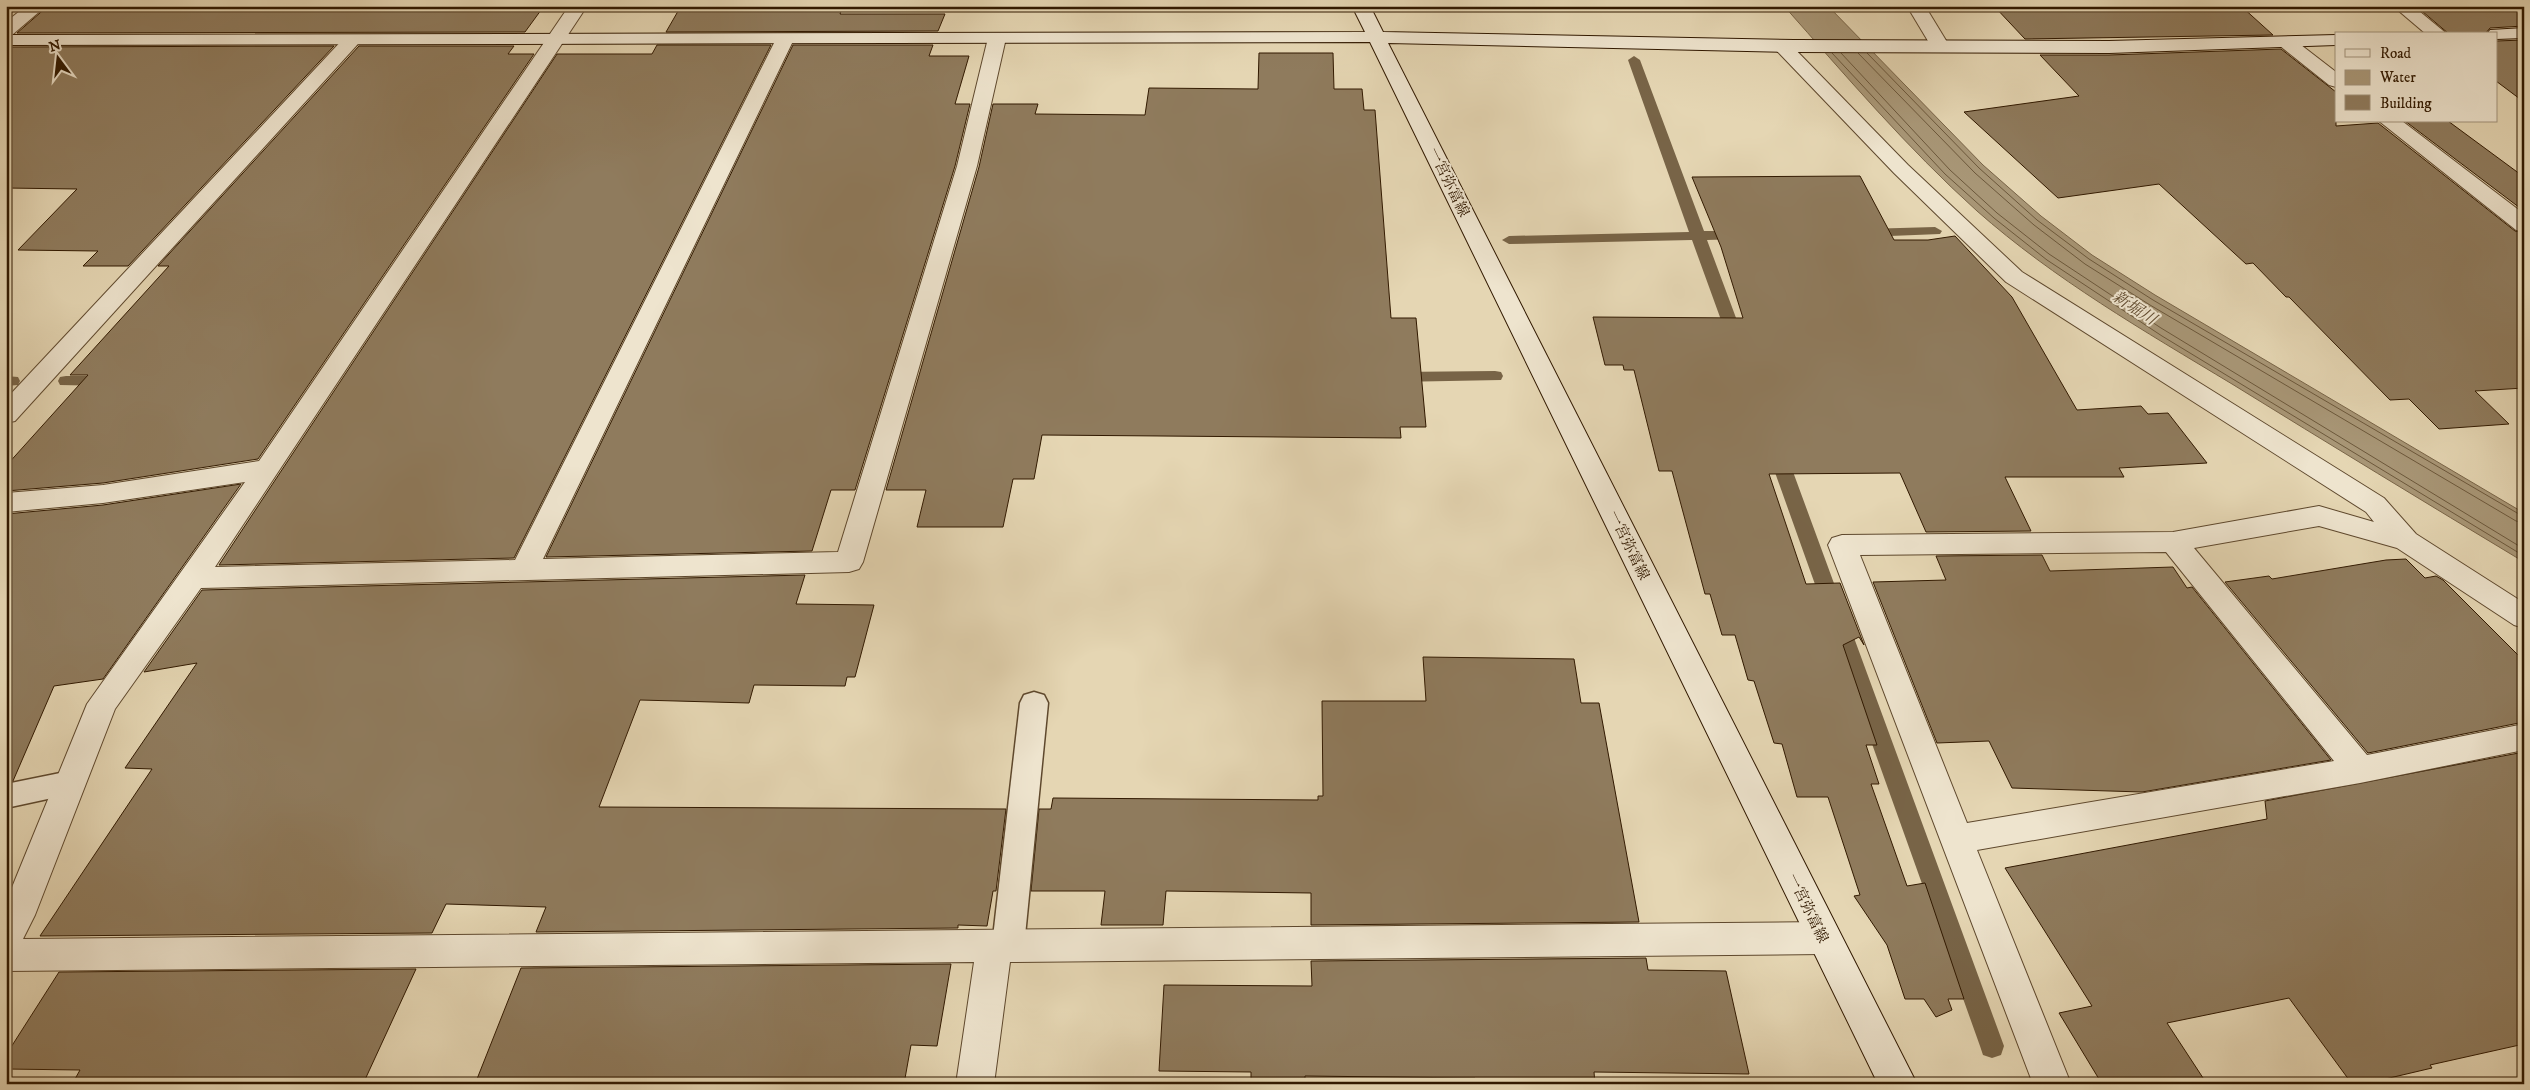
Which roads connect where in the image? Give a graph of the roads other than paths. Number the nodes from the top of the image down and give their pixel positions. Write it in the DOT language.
graph roads {
  1 [pos="37,6"];
  2 [pos="578,6"];
  3 [pos="1361,6"];
  4 [pos="1916,6"];
  5 [pos="2402,6"];
  6 [pos="6,31"];
  7 [pos="2435,32"];
  8 [pos="2524,33"];
  9 [pos="2498,34"];
  10 [pos="1377,37"];
  11 [pos="997,38"];
  12 [pos="785,39"];
  13 [pos="6,40"];
  14 [pos="554,40"];
  15 [pos="2335,40"];
  16 [pos="351,41"];
  17 [pos="2286,42"];
  18 [pos="1788,46"];
  19 [pos="1941,46"];
  20 [pos="2335,80"];
  21 [pos="2390,122"];
  22 [pos="2524,225"];
  23 [pos="6,415"];
  24 [pos="268,469"];
  25 [pos="6,504"];
  26 [pos="2406,541"];
  27 [pos="2173,542"];
  28 [pos="524,570"];
  29 [pos="193,578"];
  30 [pos="2524,618"];
  31 [pos="1034,703"];
  32 [pos="2524,737"];
  33 [pos="2360,770"];
  34 [pos="70,783"];
  35 [pos="6,796"];
  36 [pos="1958,839"];
  37 [pos="6,937"];
  38 [pos="1823,938"];
  39 [pos="1001,946"];
  40 [pos="6,955"];
  41 [pos="975,1084"];
  42 [pos="1898,1084"];
  43 [pos="2052,1084"];
  1 -- 6 [label="street"];
  2 -- 14 [label="street"];
  3 -- 10 [label="street, 一宮弥富線"];
  4 -- 19 [label="street"];
  5 -- 7 [label="street"];
  8 -- 9 [label="street"];
  10 -- 11 [label="street"];
  10 -- 18 [label="street"];
  10 -- 38 [label="street, 一宮弥富線"];
  11 -- 12 [label="street"];
  11 -- 28 [label="street"];
  12 -- 14 [label="street"];
  12 -- 28 [label="street"];
  13 -- 16 [label="street"];
  14 -- 16 [label="street"];
  14 -- 24 [label="street"];
  15 -- 17 [label="street"];
  16 -- 23 [label="street"];
  17 -- 19 [label="street"];
  17 -- 20 [label="street"];
  18 -- 19 [label="street"];
  18 -- 26 [label="street"];
  21 -- 22 [label="street"];
  24 -- 25 [label="street"];
  24 -- 29 [label="street"];
  26 -- 27 [label="street"];
  26 -- 30 [label="street"];
  27 -- 33 [label="street"];
  27 -- 36 [label="street"];
  28 -- 29 [label="street"];
  29 -- 34 [label="street"];
  31 -- 39 [label="lane"];
  32 -- 33 [label="street"];
  33 -- 36 [label="street"];
  34 -- 35 [label="lane"];
  34 -- 37 [label="street"];
  36 -- 43 [label="street"];
  38 -- 39 [label="street"];
  38 -- 42 [label="street, 一宮弥富線"];
  39 -- 40 [label="street"];
  39 -- 41 [label="street"];
}
